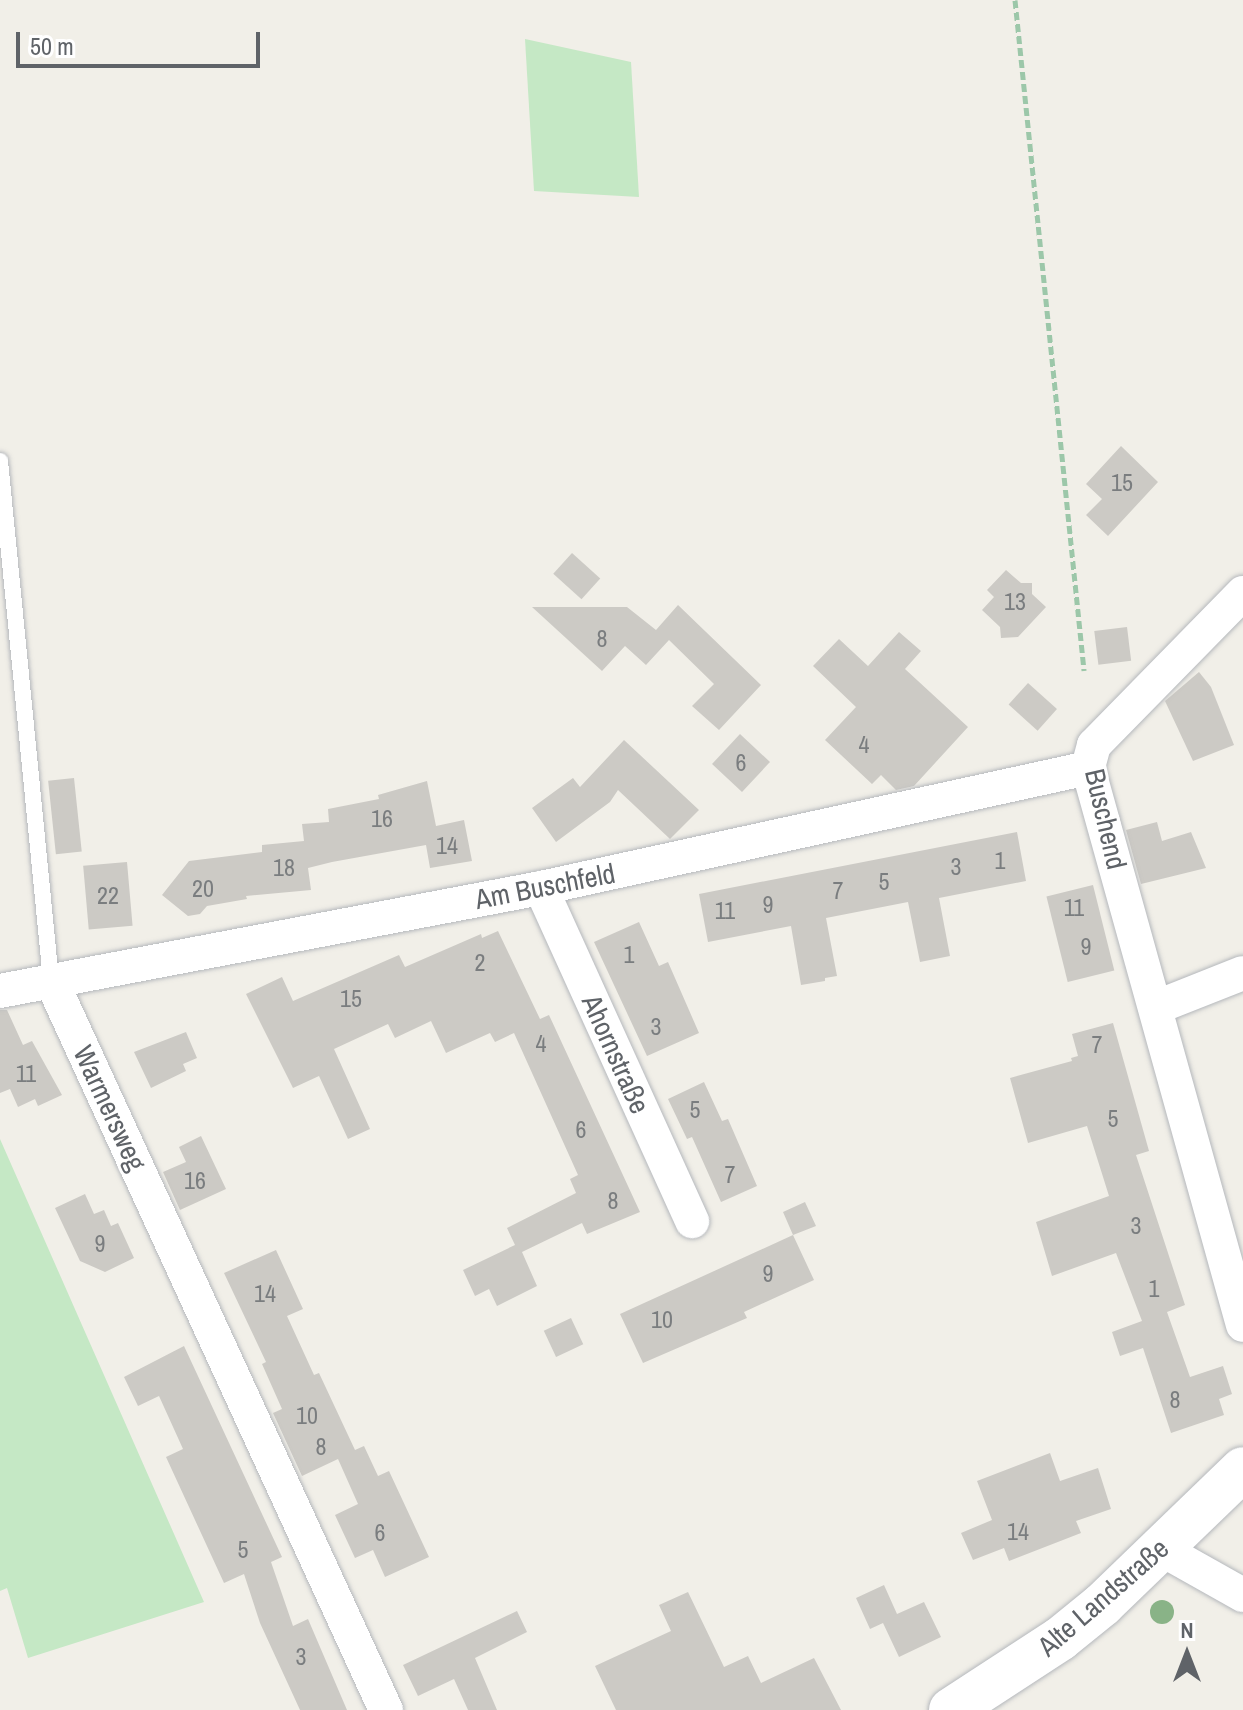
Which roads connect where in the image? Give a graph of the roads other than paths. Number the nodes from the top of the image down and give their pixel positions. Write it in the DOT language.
graph roads {
  1 [pos="0,461"];
  2 [pos="1243,593"];
  3 [pos="1088,768"];
  4 [pos="541,888"];
  5 [pos="1243,973"];
  6 [pos="51,980"];
  7 [pos="0,991"];
  8 [pos="1157,1007"];
  9 [pos="692,1221"];
  10 [pos="1243,1325"];
  11 [pos="1243,1469"];
  12 [pos="1161,1549"];
  13 [pos="1243,1595"];
  14 [pos="386,1710"];
  15 [pos="951,1710"];
  1 -- 6 [label="lane, Warmersweg"];
  2 -- 3 [label="street, Buschend"];
  3 -- 4 [label="street, Am Buschfeld"];
  3 -- 8 [label="street, Buschend"];
  4 -- 6 [label="street, Am Buschfeld"];
  4 -- 9 [label="street, Ahornstraße"];
  5 -- 8 [label="street"];
  6 -- 7 [label="street, Am Buschfeld"];
  6 -- 14 [label="street, Warmersweg"];
  8 -- 10 [label="street, Buschend"];
  11 -- 12 [label="main road, Alte Landstraße"];
  12 -- 13 [label="street"];
  12 -- 15 [label="main road, Alte Landstraße"];
}
